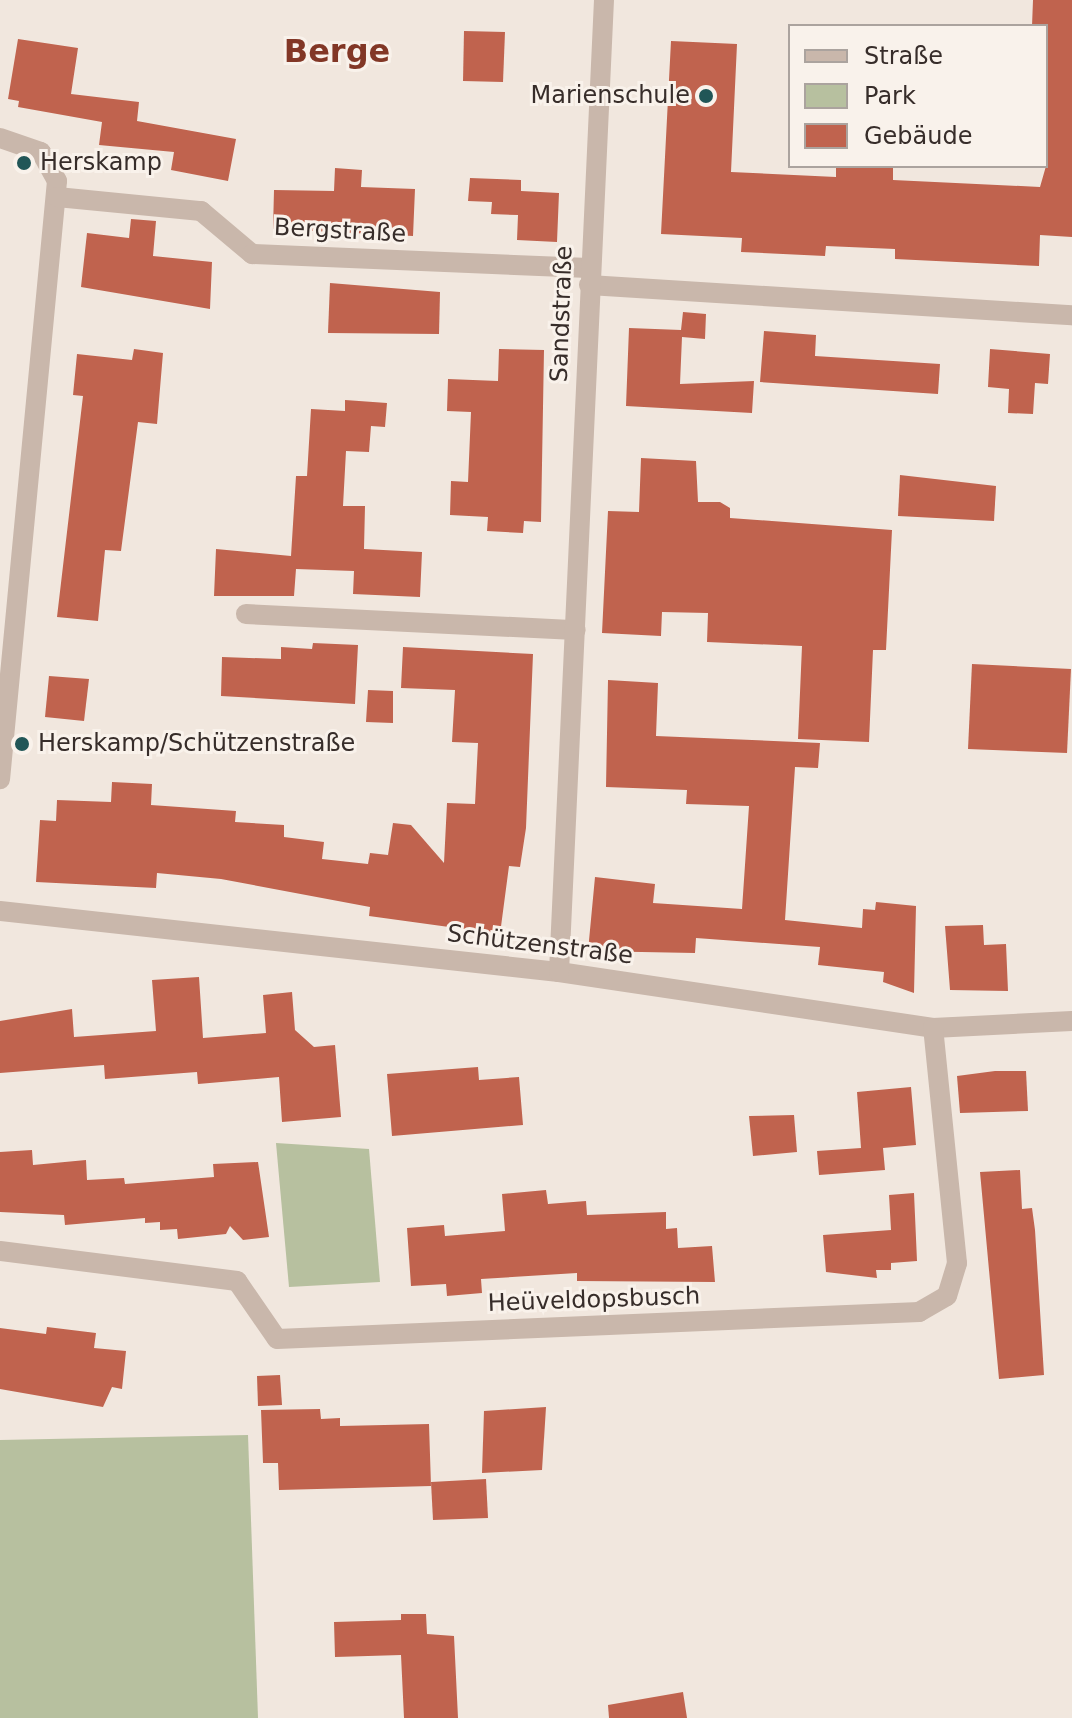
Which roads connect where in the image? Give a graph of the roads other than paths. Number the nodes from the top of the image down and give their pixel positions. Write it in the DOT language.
graph roads {
  1 [pos="604,0"];
  2 [pos="0,138"];
  3 [pos="57,197"];
  4 [pos="589,277"];
  5 [pos="1072,315"];
  6 [pos="246,614"];
  7 [pos="576,630"];
  8 [pos="0,779"];
  9 [pos="0,911"];
  10 [pos="559,972"];
  11 [pos="1072,1021"];
  12 [pos="933,1028"];
  13 [pos="0,1251"];
  1 -- 4 [label="street, Sandstraße"];
  2 -- 3 [label="street"];
  3 -- 4 [label="street, Bergstraße"];
  3 -- 8 [label="street"];
  4 -- 5 [label="street, Bergstraße"];
  4 -- 7 [label="street, Sandstraße"];
  6 -- 7 [label="street"];
  7 -- 10 [label="street, Sandstraße"];
  9 -- 10 [label="street, Schützenstraße"];
  10 -- 12 [label="street, Schützenstraße"];
  11 -- 12 [label="street, Schützenstraße"];
  12 -- 13 [label="street, Heüveldopsbusch"];
}
